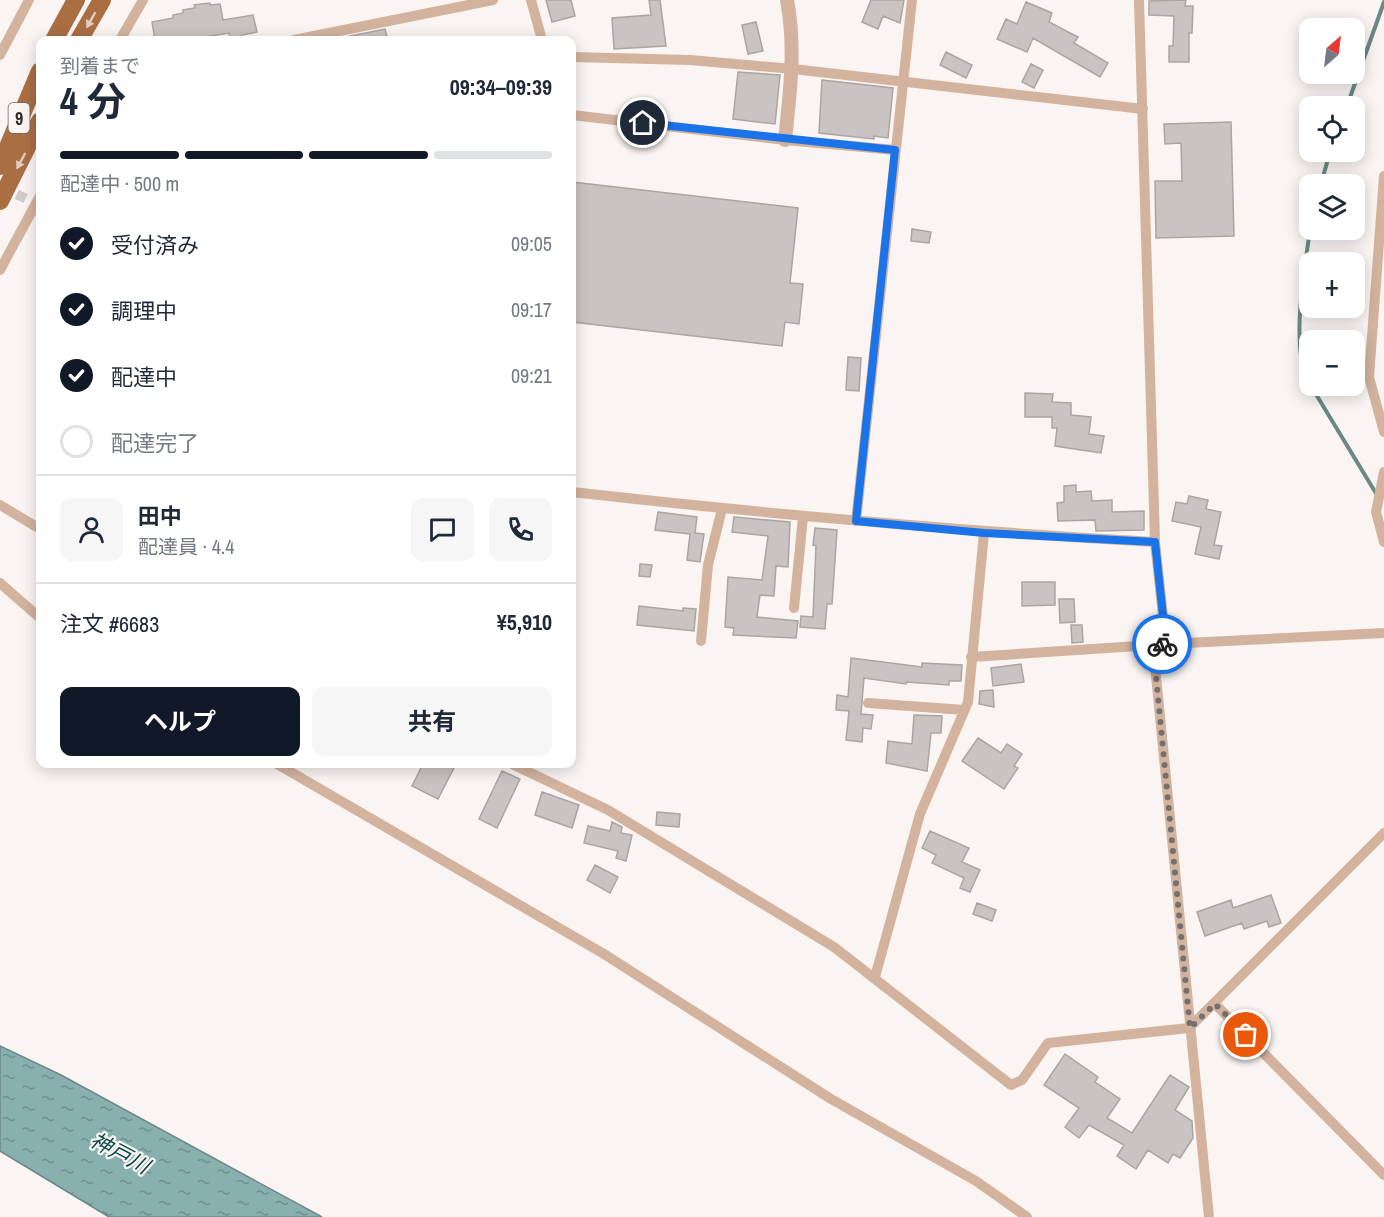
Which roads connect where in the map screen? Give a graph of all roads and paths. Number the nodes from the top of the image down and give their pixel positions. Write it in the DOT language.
graph roads {
  1 [pos="30,0"];
  2 [pos="76,0"];
  3 [pos="102,0"];
  4 [pos="143,0"];
  5 [pos="493,0"];
  6 [pos="531,0"];
  7 [pos="787,0"];
  8 [pos="912,0"];
  9 [pos="1138,0"];
  10 [pos="56,36"];
  11 [pos="82,36"];
  12 [pos="122,36"];
  13 [pos="314,36"];
  14 [pos="541,36"];
  15 [pos="0,55"];
  16 [pos="576,57"];
  17 [pos="793,69"];
  18 [pos="36,80"];
  19 [pos="903,82"];
  20 [pos="1143,109"];
  21 [pos="576,115"];
  22 [pos="36,129"];
  23 [pos="785,140"];
  24 [pos="895,150"];
  25 [pos="0,166"];
  26 [pos="1384,176"];
  27 [pos="35,200"];
  28 [pos="0,201"];
  29 [pos="0,270"];
  30 [pos="1384,432"];
  31 [pos="1384,472"];
  32 [pos="576,492"];
  33 [pos="0,505"];
  34 [pos="722,509"];
  35 [pos="803,517"];
  36 [pos="856,521"];
  37 [pos="36,527"];
  38 [pos="984,533"];
  39 [pos="1155,542"];
  40 [pos="1384,542"];
  41 [pos="0,583"];
  42 [pos="794,608"];
  43 [pos="36,614"];
  44 [pos="1384,633"];
  45 [pos="700,641"];
  46 [pos="1166,644"];
  47 [pos="1153,645"];
  48 [pos="971,657"];
  49 [pos="868,703"];
  50 [pos="964,710"];
  51 [pos="284,768"];
  52 [pos="520,768"];
  53 [pos="1384,834"];
  54 [pos="875,977"];
  55 [pos="1215,1004"];
  56 [pos="1190,1028"];
  57 [pos="1384,1175"];
  58 [pos="1027,1217"];
  59 [pos="1209,1217"];
  1 -- 15 [label="street"];
  2 -- 10 [label="highway"];
  3 -- 11 [label="highway, one-way"];
  4 -- 12 [label="street"];
  5 -- 13 [label="street"];
  6 -- 14 [label="street"];
  7 -- 17 [label="street"];
  8 -- 19 [label="street"];
  9 -- 20 [label="street"];
  16 -- 17 [label="street"];
  17 -- 19 [label="street"];
  17 -- 23 [label="street"];
  18 -- 25 [label="highway, 9"];
  19 -- 20 [label="street"];
  19 -- 24 [label="street"];
  20 -- 39 [label="street"];
  21 -- 23 [label="street"];
  22 -- 28 [label="highway, 9, one-way"];
  23 -- 24 [label="street"];
  24 -- 36 [label="street"];
  26 -- 30 [label="street"];
  27 -- 29 [label="street"];
  31 -- 40 [label="street"];
  32 -- 34 [label="street"];
  33 -- 37 [label="street"];
  34 -- 35 [label="street"];
  34 -- 45 [label="street"];
  35 -- 36 [label="street"];
  35 -- 42 [label="street"];
  36 -- 38 [label="street"];
  38 -- 39 [label="street"];
  38 -- 48 [label="street"];
  39 -- 46 [label="street"];
  41 -- 43 [label="street"];
  44 -- 46 [label="street"];
  46 -- 47 [label="street"];
  47 -- 48 [label="street"];
  47 -- 56 [label="street"];
  48 -- 50 [label="street"];
  49 -- 50 [label="street"];
  50 -- 54 [label="street"];
  51 -- 58 [label="street"];
  52 -- 54 [label="street"];
  53 -- 55 [label="street"];
  54 -- 56 [label="street"];
  55 -- 56 [label="street"];
  55 -- 57 [label="street"];
  56 -- 59 [label="street"];
}
